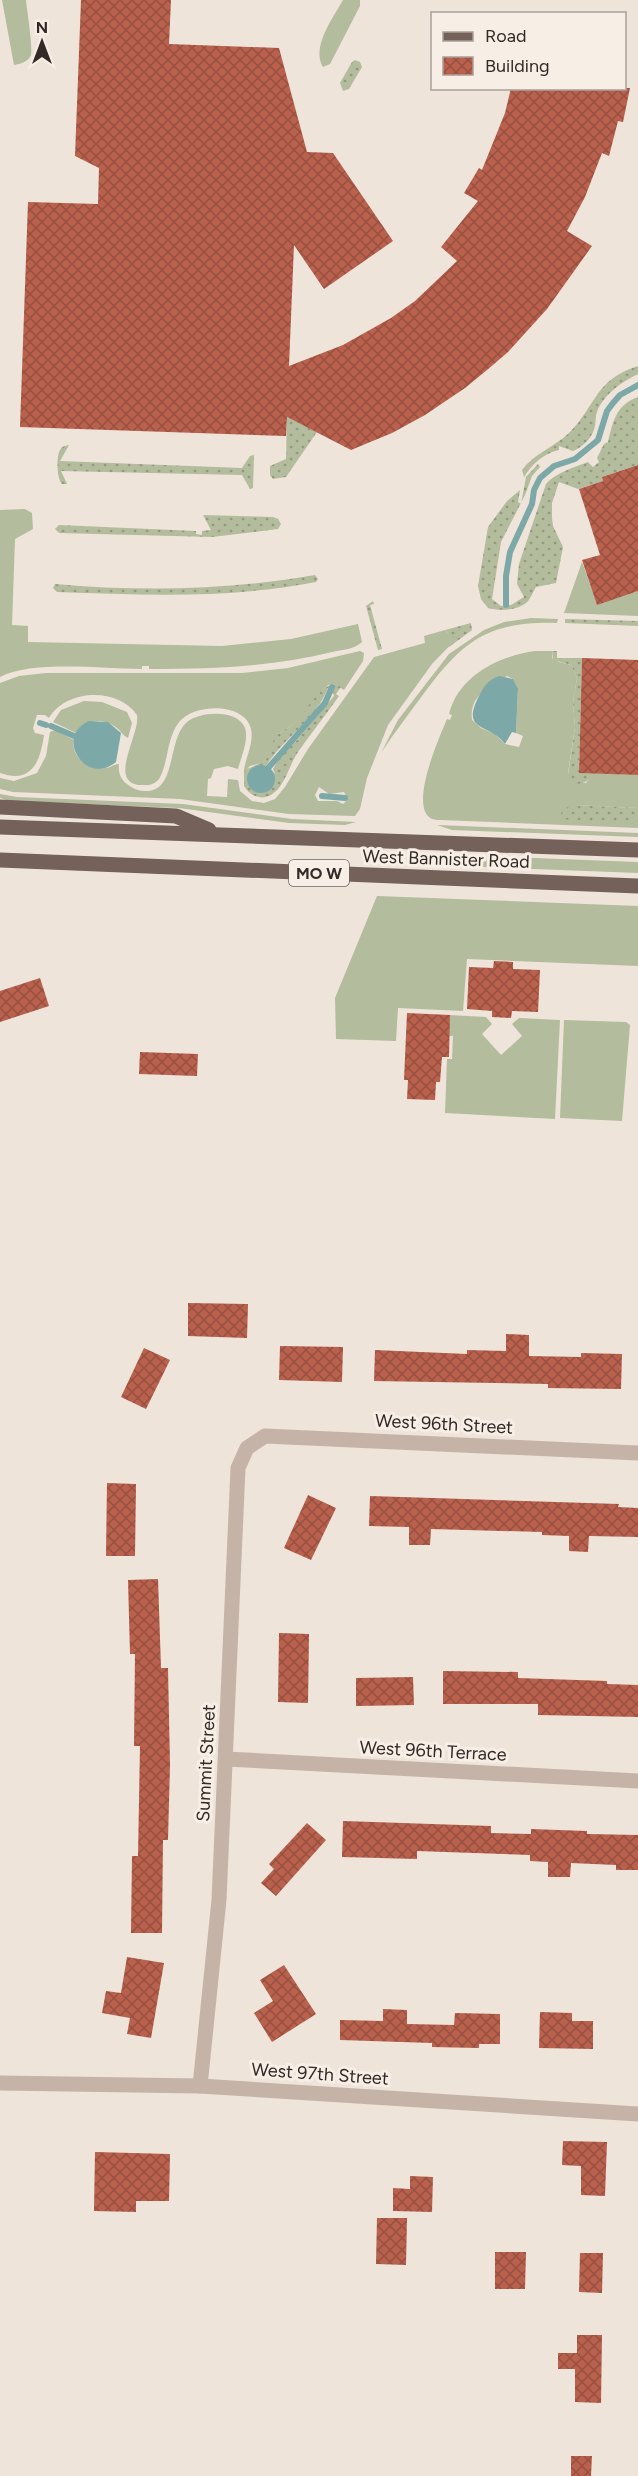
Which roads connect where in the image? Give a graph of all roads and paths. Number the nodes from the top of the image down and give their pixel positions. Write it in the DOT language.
graph roads {
  1 [pos="0,807"];
  2 [pos="0,827"];
  3 [pos="217,834"];
  4 [pos="638,850"];
  5 [pos="0,860"];
  6 [pos="638,886"];
  7 [pos="252,1444"];
  8 [pos="638,1453"];
  9 [pos="226,1759"];
  10 [pos="638,1781"];
  11 [pos="0,2083"];
  12 [pos="200,2086"];
  13 [pos="638,2114"];
  1 -- 3 [label="main road"];
  2 -- 3 [label="main road, West Bannister Road / MO W"];
  3 -- 4 [label="main road, West Bannister Road / MO W"];
  5 -- 6 [label="main road, West Bannister Road / MO W"];
  7 -- 8 [label="street, West 96th Street"];
  7 -- 9 [label="street, Summit Street"];
  9 -- 10 [label="street, West 96th Terrace"];
  9 -- 12 [label="street, Summit Street"];
  11 -- 12 [label="street, West 97th Street"];
  12 -- 13 [label="street, West 97th Street"];
}
